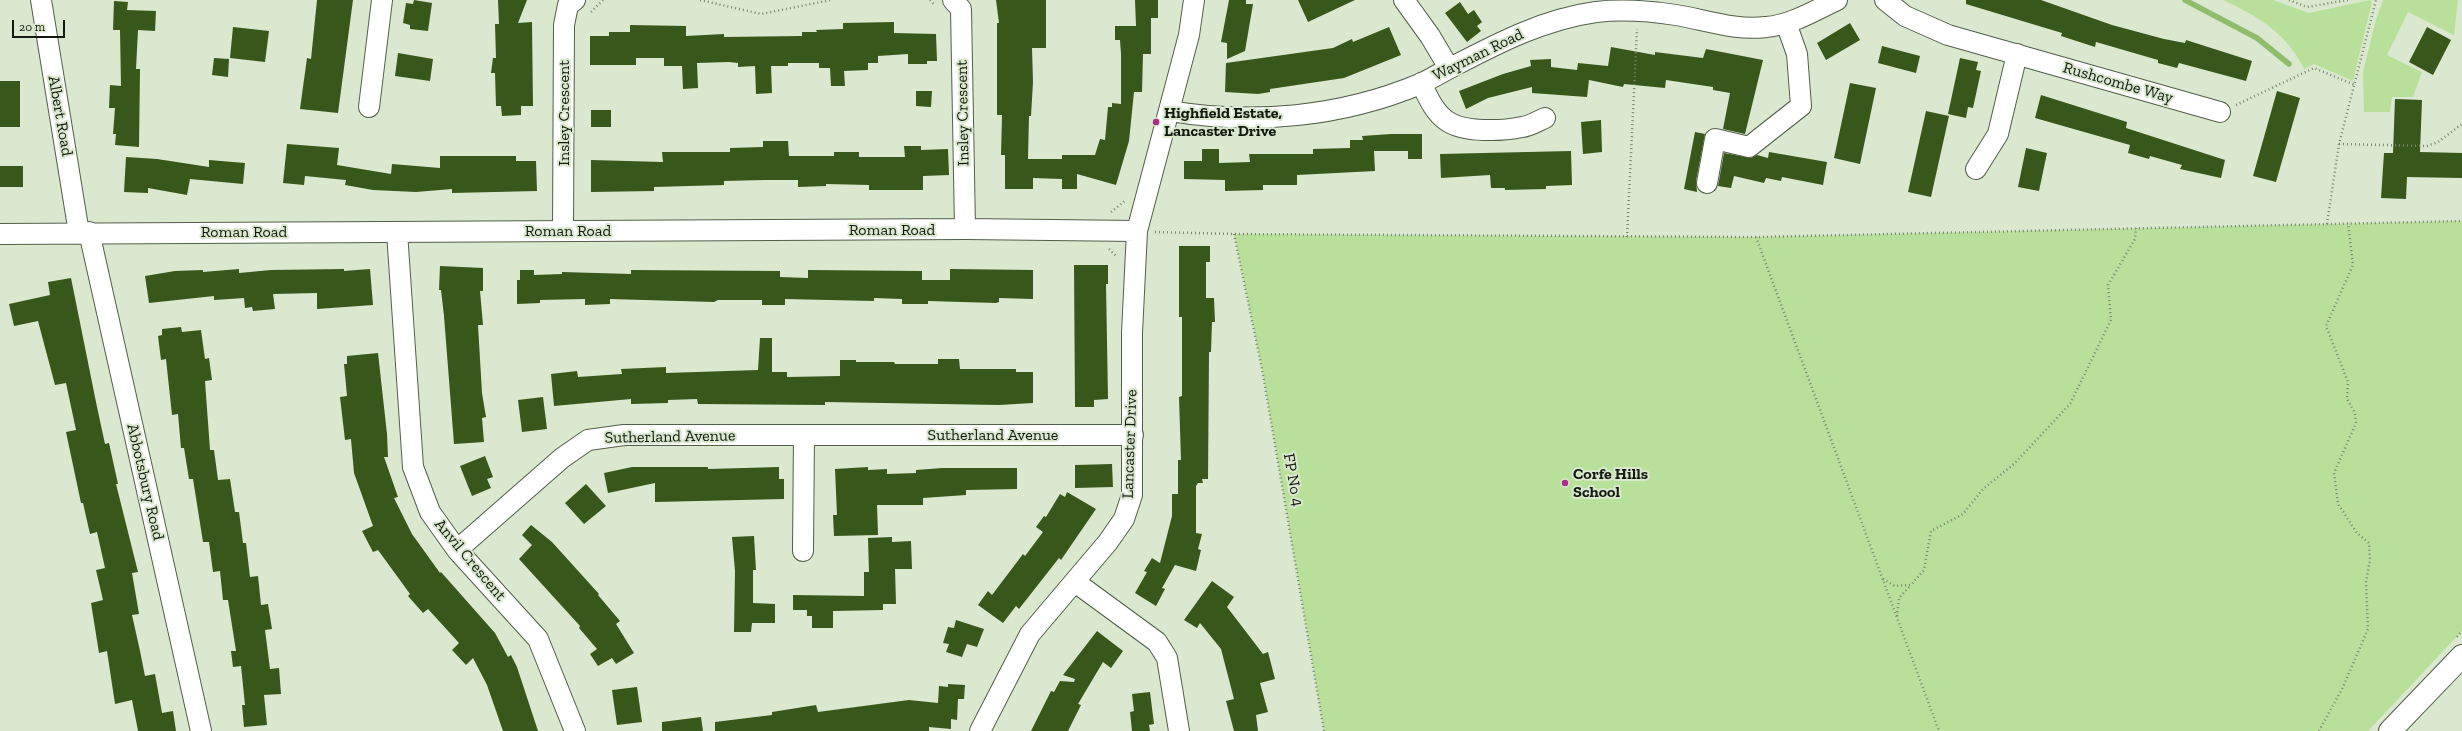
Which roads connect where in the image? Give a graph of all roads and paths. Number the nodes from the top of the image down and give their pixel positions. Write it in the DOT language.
graph roads {
  1 [pos="40,0"];
  2 [pos="382,0"];
  3 [pos="575,0"];
  4 [pos="700,0"];
  5 [pos="830,0"];
  6 [pos="953,0"];
  7 [pos="1194,0"];
  8 [pos="1404,0"];
  9 [pos="1837,0"];
  10 [pos="1885,0"];
  11 [pos="2289,0"];
  12 [pos="2348,0"];
  13 [pos="2376,0"];
  14 [pos="1638,10"];
  15 [pos="1786,24"];
  16 [pos="2017,54"];
  17 [pos="1449,68"];
  18 [pos="1421,83"];
  19 [pos="2355,85"];
  20 [pos="369,107"];
  21 [pos="1170,111"];
  22 [pos="2220,112"];
  23 [pos="1545,118"];
  24 [pos="2462,124"];
  25 [pos="2339,144"];
  26 [pos="1976,169"];
  27 [pos="1707,183"];
  28 [pos="1148,184"];
  29 [pos="1107,214"];
  30 [pos="2462,221"];
  31 [pos="2348,223"];
  32 [pos="2327,224"];
  33 [pos="2136,228"];
  34 [pos="965,229"];
  35 [pos="563,231"];
  36 [pos="1136,231"];
  37 [pos="84,232"];
  38 [pos="397,232"];
  39 [pos="0,234"];
  40 [pos="1234,234"];
  41 [pos="1627,237"];
  42 [pos="1756,237"];
  43 [pos="1134,435"];
  44 [pos="804,436"];
  45 [pos="457,550"];
  46 [pos="803,551"];
  47 [pos="1883,578"];
  48 [pos="1075,582"];
  49 [pos="1911,585"];
  50 [pos="1897,617"];
  51 [pos="2462,656"];
  52 [pos="201,731"];
  53 [pos="575,731"];
  54 [pos="980,731"];
  55 [pos="1179,731"];
  56 [pos="1324,731"];
  57 [pos="1939,731"];
  58 [pos="2319,731"];
  59 [pos="2390,731"];
  1 -- 37 [label="street, Albert Road"];
  2 -- 20 [label="street"];
  3 -- 35 [label="street, Insley Crescent"];
  4 -- 5 [label="path"];
  6 -- 34 [label="street, Insley Crescent"];
  7 -- 21 [label="street, Lancaster Drive"];
  8 -- 17 [label="street"];
  9 -- 15 [label="street, Wayman Road"];
  10 -- 16 [label="street, Rushcombe Way"];
  11 -- 12 [label="path"];
  13 -- 19 [label="path"];
  14 -- 15 [label="street, Wayman Road"];
  14 -- 17 [label="street, Wayman Road"];
  14 -- 41 [label="path"];
  15 -- 27 [label="street"];
  16 -- 22 [label="street, Rushcombe Way"];
  16 -- 26 [label="street"];
  17 -- 18 [label="street, Wayman Road"];
  18 -- 21 [label="street, Wayman Road"];
  18 -- 23 [label="street"];
  19 -- 22 [label="path"];
  19 -- 25 [label="path"];
  21 -- 28 [label="street, Lancaster Drive"];
  24 -- 25 [label="path"];
  25 -- 32 [label="path"];
  28 -- 29 [label="path"];
  28 -- 36 [label="street, Lancaster Drive"];
  30 -- 31 [label="path"];
  31 -- 32 [label="path"];
  31 -- 58 [label="path"];
  32 -- 33 [label="path"];
  33 -- 42 [label="path"];
  33 -- 49 [label="path"];
  34 -- 35 [label="street, Roman Road"];
  34 -- 36 [label="street, Roman Road"];
  35 -- 38 [label="street, Roman Road"];
  36 -- 40 [label="path"];
  36 -- 43 [label="street, Lancaster Drive"];
  37 -- 38 [label="street, Roman Road"];
  37 -- 39 [label="street, Roman Road"];
  37 -- 52 [label="street, Abbotsbury Road"];
  38 -- 45 [label="street, Anvil Crescent"];
  40 -- 41 [label="path"];
  40 -- 56 [label="path, FP No 4"];
  41 -- 42 [label="path"];
  42 -- 47 [label="path"];
  43 -- 44 [label="street, Sutherland Avenue"];
  43 -- 48 [label="street, Lancaster Drive"];
  44 -- 45 [label="street, Sutherland Avenue"];
  44 -- 46 [label="street"];
  45 -- 53 [label="street, Anvil Crescent"];
  47 -- 49 [label="path"];
  47 -- 50 [label="path"];
  48 -- 54 [label="street, Lancaster Drive"];
  48 -- 55 [label="street"];
  49 -- 50 [label="path"];
  50 -- 57 [label="path"];
  51 -- 59 [label="main road"];
}
